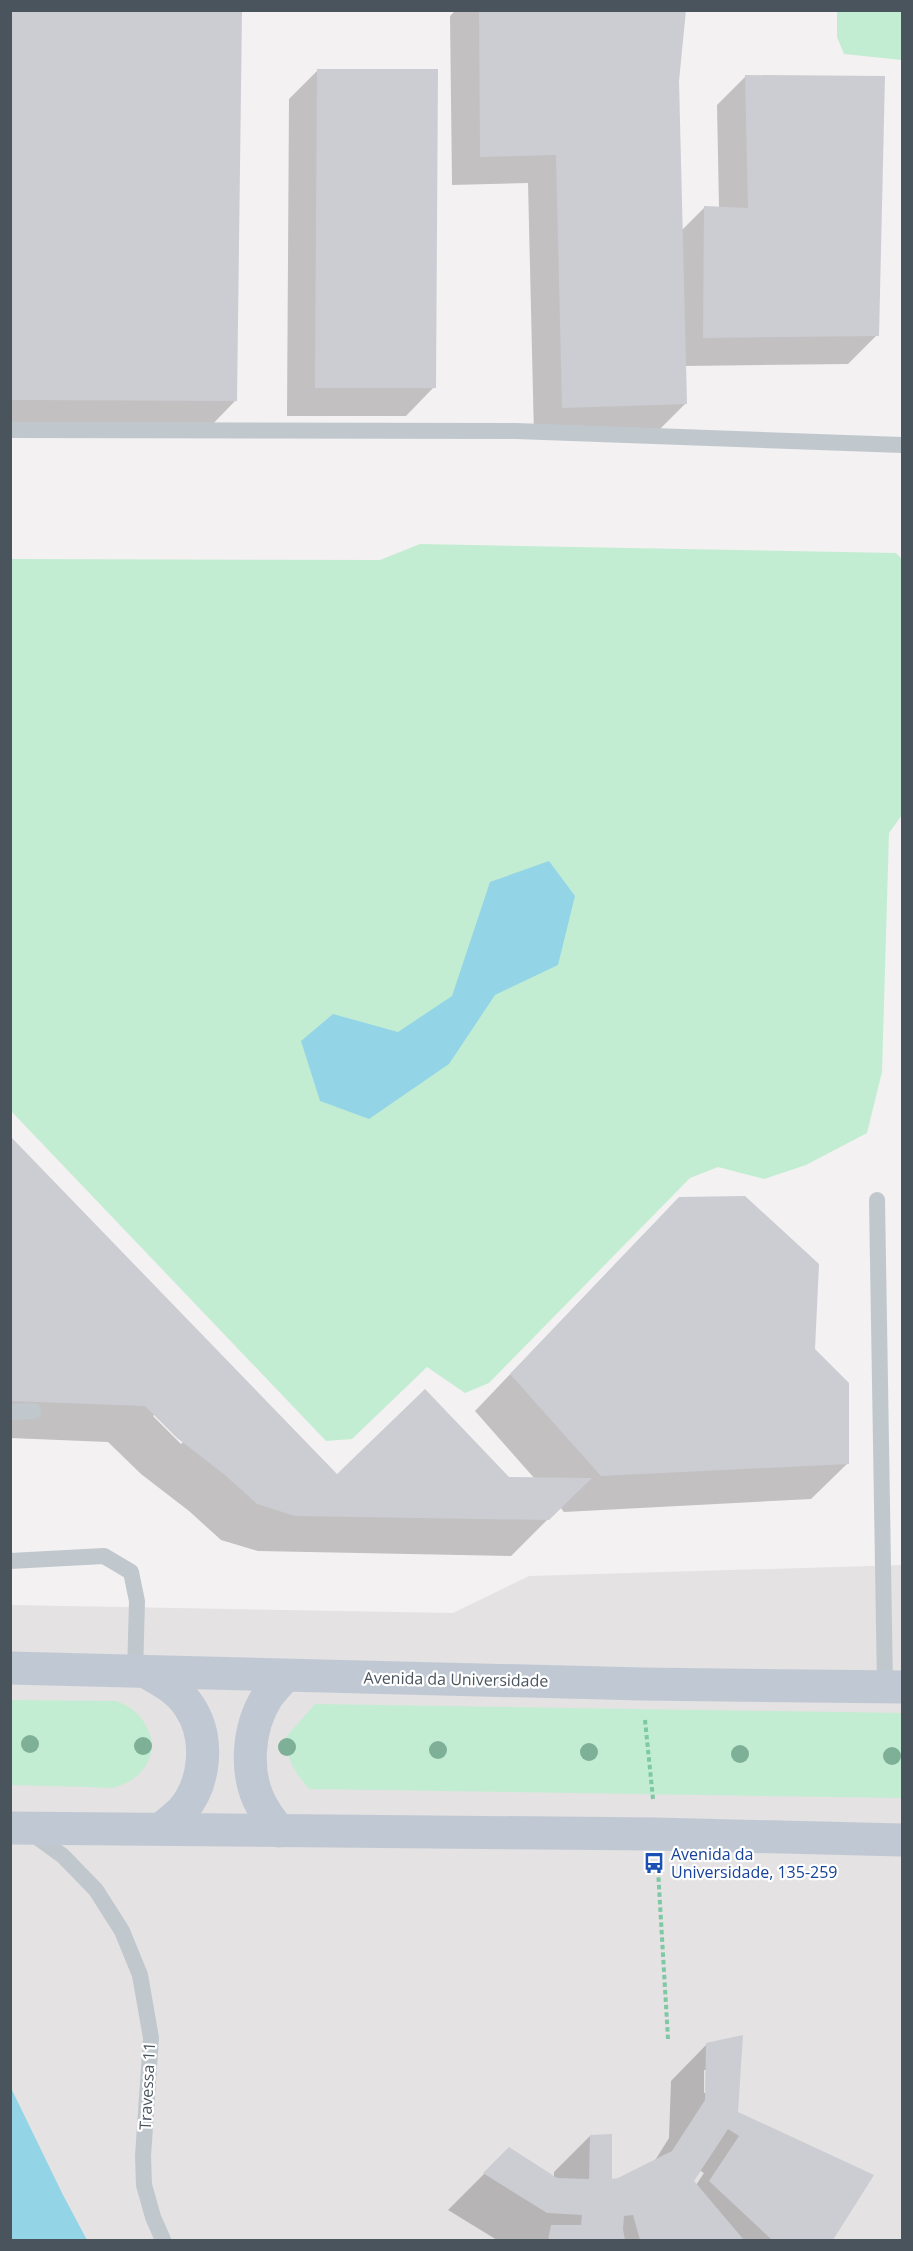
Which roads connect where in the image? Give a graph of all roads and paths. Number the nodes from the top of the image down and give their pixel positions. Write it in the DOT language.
graph roads {
  1 [pos="10,430"];
  2 [pos="903,445"];
  3 [pos="877,1200"];
  4 [pos="33,1411"];
  5 [pos="10,1413"];
  6 [pos="10,1560"];
  7 [pos="10,1668"];
  8 [pos="141,1672"];
  9 [pos="285,1676"];
  10 [pos="642,1684"];
  11 [pos="894,1687"];
  12 [pos="18,1828"];
  13 [pos="161,1829"];
  14 [pos="279,1831"];
  15 [pos="656,1834"];
  16 [pos="903,1839"];
  17 [pos="668,2039"];
  18 [pos="163,2241"];
  1 -- 2 [label="lane"];
  3 -- 11 [label="lane"];
  4 -- 5 [label="lane"];
  6 -- 8 [label="lane"];
  7 -- 8 [label="main road, Avenida da Universidade"];
  8 -- 9 [label="main road, Avenida da Universidade"];
  8 -- 13 [label="main road"];
  9 -- 10 [label="main road, Avenida da Universidade"];
  9 -- 14 [label="main road"];
  10 -- 11 [label="main road, Avenida da Universidade"];
  10 -- 15 [label="path"];
  12 -- 13 [label="main road"];
  12 -- 18 [label="lane, Travessa 11"];
  13 -- 14 [label="main road"];
  14 -- 15 [label="main road"];
  15 -- 16 [label="main road"];
  15 -- 17 [label="path"];
}
